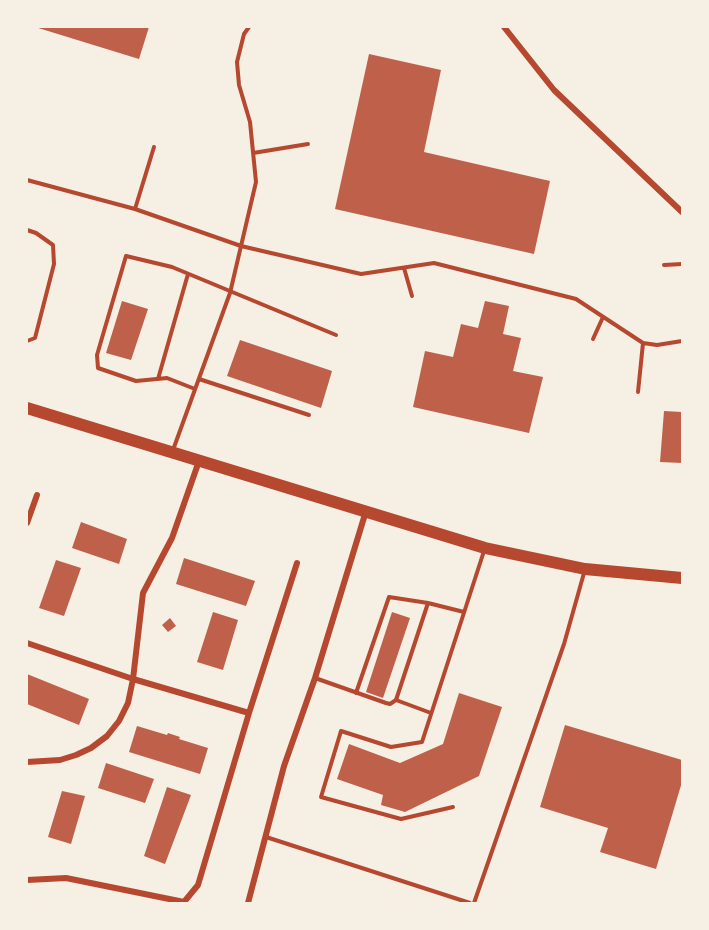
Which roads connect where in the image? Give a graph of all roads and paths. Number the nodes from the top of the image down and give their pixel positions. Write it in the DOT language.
graph roads {
  1 [pos="249,27"];
  2 [pos="504,27"];
  3 [pos="308,144"];
  4 [pos="154,147"];
  5 [pos="253,153"];
  6 [pos="27,180"];
  7 [pos="135,209"];
  8 [pos="682,212"];
  9 [pos="27,230"];
  10 [pos="241,246"];
  11 [pos="682,264"];
  12 [pos="664,265"];
  13 [pos="404,268"];
  14 [pos="188,274"];
  15 [pos="230,293"];
  16 [pos="412,296"];
  17 [pos="603,317"];
  18 [pos="336,335"];
  19 [pos="593,339"];
  20 [pos="27,341"];
  21 [pos="682,341"];
  22 [pos="643,343"];
  23 [pos="158,379"];
  24 [pos="199,379"];
  25 [pos="195,389"];
  26 [pos="638,392"];
  27 [pos="27,408"];
  28 [pos="309,414"];
  29 [pos="172,453"];
  30 [pos="199,461"];
  31 [pos="37,495"];
  32 [pos="367,511"];
  33 [pos="27,523"];
  34 [pos="485,548"];
  35 [pos="297,563"];
  36 [pos="585,569"];
  37 [pos="682,578"];
  38 [pos="428,603"];
  39 [pos="464,612"];
  40 [pos="27,643"];
  41 [pos="315,678"];
  42 [pos="133,680"];
  43 [pos="356,693"];
  44 [pos="396,700"];
  45 [pos="249,713"];
  46 [pos="432,713"];
  47 [pos="27,762"];
  48 [pos="453,807"];
  49 [pos="265,837"];
  50 [pos="27,880"];
  51 [pos="248,903"];
  52 [pos="470,903"];
  53 [pos="474,903"];
  1 -- 5 [label="lane"];
  2 -- 8 [label="street"];
  3 -- 5 [label="lane"];
  4 -- 7 [label="lane"];
  5 -- 10 [label="lane"];
  6 -- 7 [label="lane"];
  7 -- 10 [label="lane"];
  9 -- 20 [label="lane"];
  10 -- 13 [label="lane"];
  10 -- 15 [label="lane"];
  11 -- 12 [label="lane"];
  13 -- 16 [label="lane"];
  13 -- 17 [label="lane"];
  14 -- 15 [label="lane"];
  14 -- 23 [label="lane"];
  14 -- 23 [label="lane"];
  15 -- 18 [label="lane"];
  15 -- 24 [label="lane"];
  17 -- 19 [label="lane"];
  17 -- 22 [label="lane"];
  21 -- 22 [label="lane"];
  22 -- 26 [label="lane"];
  23 -- 25 [label="lane"];
  24 -- 25 [label="lane"];
  24 -- 28 [label="lane"];
  25 -- 29 [label="lane"];
  27 -- 29 [label="highway"];
  29 -- 30 [label="highway"];
  30 -- 32 [label="highway"];
  30 -- 42 [label="street"];
  31 -- 33 [label="street"];
  32 -- 34 [label="highway"];
  32 -- 41 [label="street"];
  34 -- 36 [label="highway"];
  34 -- 39 [label="lane"];
  35 -- 45 [label="street"];
  36 -- 37 [label="highway"];
  36 -- 53 [label="lane"];
  38 -- 39 [label="lane"];
  38 -- 43 [label="lane"];
  38 -- 44 [label="lane"];
  39 -- 46 [label="lane"];
  40 -- 42 [label="street"];
  41 -- 43 [label="lane"];
  41 -- 49 [label="street"];
  42 -- 45 [label="street"];
  42 -- 47 [label="street"];
  43 -- 44 [label="lane"];
  44 -- 46 [label="lane"];
  45 -- 50 [label="street"];
  46 -- 48 [label="lane"];
  49 -- 51 [label="street"];
  49 -- 52 [label="lane"];
}
